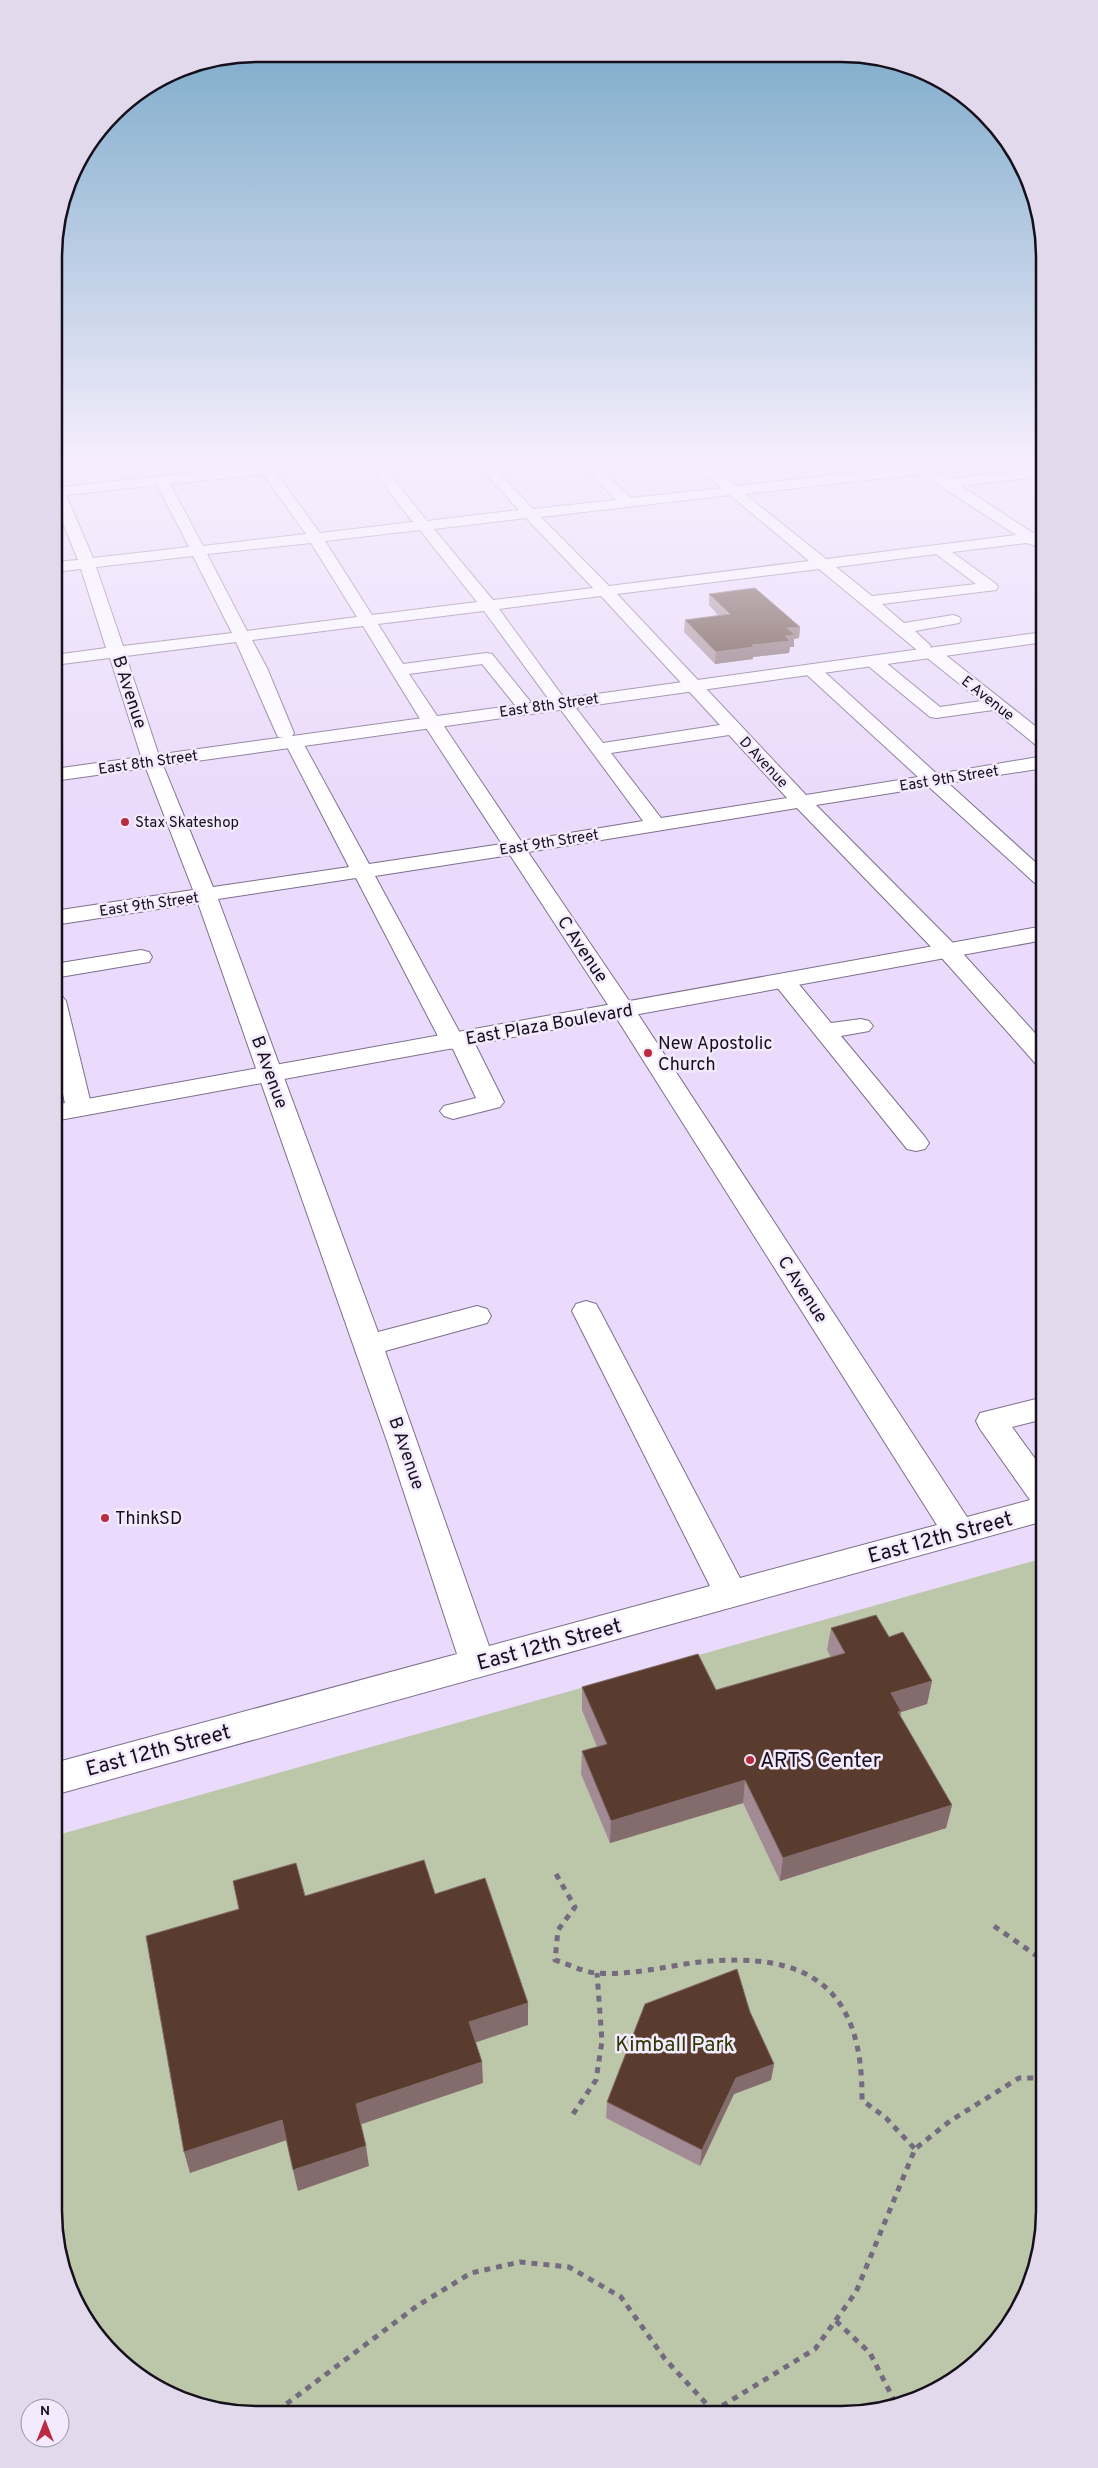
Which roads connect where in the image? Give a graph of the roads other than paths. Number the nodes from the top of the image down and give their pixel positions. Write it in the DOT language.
graph roads {
  1 [pos="93,581"];
  2 [pos="214,581"];
  3 [pos="343,581"];
  4 [pos="468,581"];
  5 [pos="595,581"];
  6 [pos="693,581"];
  7 [pos="844,581"];
  8 [pos="982,581"];
  9 [pos="605,592"];
  10 [pos="869,601"];
  11 [pos="488,605"];
  12 [pos="368,620"];
  13 [pos="953,620"];
  14 [pos="901,628"];
  15 [pos="1036,630"];
  16 [pos="242,637"];
  17 [pos="1036,637"];
  18 [pos="928,650"];
  19 [pos="117,652"];
  20 [pos="62,659"];
  21 [pos="874,661"];
  22 [pos="399,670"];
  23 [pos="812,670"];
  24 [pos="690,682"];
  25 [pos="559,700"];
  26 [pos="521,702"];
  27 [pos="997,704"];
  28 [pos="429,718"];
  29 [pos="734,729"];
  30 [pos="1036,736"];
  31 [pos="289,737"];
  32 [pos="598,749"];
  33 [pos="151,757"];
  34 [pos="1036,763"];
  35 [pos="62,765"];
  36 [pos="62,774"];
  37 [pos="935,780"];
  38 [pos="801,801"];
  39 [pos="656,825"];
  40 [pos="515,848"];
  41 [pos="363,871"];
  42 [pos="1036,874"];
  43 [pos="206,896"];
  44 [pos="62,917"];
  45 [pos="1036,934"];
  46 [pos="948,951"];
  47 [pos="141,957"];
  48 [pos="62,970"];
  49 [pos="784,981"];
  50 [pos="624,1010"];
  51 [pos="860,1026"];
  52 [pos="826,1031"];
  53 [pos="62,1035"];
  54 [pos="457,1041"];
  55 [pos="1036,1049"];
  56 [pos="271,1075"];
  57 [pos="79,1108"];
  58 [pos="62,1111"];
  59 [pos="453,1111"];
  60 [pos="916,1143"];
  61 [pos="586,1311"];
  62 [pos="477,1316"];
  63 [pos="368,1345"];
  64 [pos="1036,1410"];
  65 [pos="1036,1484"];
  66 [pos="1036,1511"];
  67 [pos="959,1532"];
  68 [pos="730,1594"];
  69 [pos="477,1664"];
  70 [pos="62,1777"];
  1 -- 19 [label="street, B Avenue"];
  2 -- 16 [label="street"];
  3 -- 12 [label="street, C Avenue"];
  4 -- 11 [label="street"];
  5 -- 9 [label="street, D Avenue"];
  6 -- 9 [label="street"];
  7 -- 10 [label="street, E Avenue"];
  8 -- 10 [label="street"];
  9 -- 11 [label="street"];
  9 -- 24 [label="street, D Avenue"];
  10 -- 14 [label="street, E Avenue"];
  11 -- 12 [label="street"];
  11 -- 25 [label="street"];
  12 -- 16 [label="street"];
  12 -- 22 [label="street, C Avenue"];
  13 -- 14 [label="street"];
  14 -- 18 [label="street, E Avenue"];
  15 -- 18 [label="street, East 8th Street"];
  16 -- 19 [label="street"];
  16 -- 31 [label="street"];
  17 -- 18 [label="street, East 8th Street"];
  18 -- 21 [label="street, East 8th Street"];
  18 -- 24 [label="street, East 8th Street"];
  18 -- 27 [label="street, E Avenue"];
  19 -- 20 [label="street"];
  19 -- 33 [label="street, B Avenue"];
  21 -- 23 [label="street, East 8th Street"];
  21 -- 27 [label="street"];
  22 -- 26 [label="street"];
  22 -- 28 [label="street, C Avenue"];
  23 -- 24 [label="street, East 8th Street"];
  23 -- 37 [label="street"];
  24 -- 25 [label="street, East 8th Street"];
  24 -- 29 [label="street, D Avenue"];
  25 -- 26 [label="street, East 8th Street"];
  25 -- 28 [label="street, East 8th Street"];
  25 -- 32 [label="street"];
  26 -- 28 [label="street, East 8th Street"];
  27 -- 30 [label="street, E Avenue"];
  28 -- 31 [label="street, East 8th Street"];
  28 -- 40 [label="street, C Avenue"];
  29 -- 32 [label="street"];
  29 -- 38 [label="street, D Avenue"];
  31 -- 33 [label="street, East 8th Street"];
  31 -- 41 [label="street"];
  32 -- 39 [label="street"];
  33 -- 35 [label="street, East 8th Street"];
  33 -- 36 [label="street, East 8th Street"];
  33 -- 43 [label="street, B Avenue"];
  34 -- 37 [label="street, East 9th Street"];
  37 -- 38 [label="street, East 9th Street"];
  37 -- 42 [label="street"];
  38 -- 39 [label="street, East 9th Street"];
  38 -- 46 [label="street, D Avenue"];
  39 -- 40 [label="street, East 9th Street"];
  40 -- 41 [label="street, East 9th Street"];
  40 -- 50 [label="street, C Avenue"];
  41 -- 43 [label="street, East 9th Street"];
  41 -- 54 [label="street"];
  43 -- 44 [label="street, East 9th Street"];
  43 -- 56 [label="street, B Avenue"];
  45 -- 46 [label="street, East Plaza Boulevard"];
  46 -- 49 [label="street, East Plaza Boulevard"];
  46 -- 55 [label="street, D Avenue"];
  47 -- 48 [label="street"];
  49 -- 50 [label="street, East Plaza Boulevard"];
  49 -- 52 [label="street"];
  50 -- 54 [label="street, East Plaza Boulevard"];
  50 -- 67 [label="street, C Avenue"];
  51 -- 52 [label="street"];
  52 -- 60 [label="street"];
  53 -- 57 [label="street"];
  54 -- 56 [label="street, East Plaza Boulevard"];
  54 -- 59 [label="street"];
  56 -- 57 [label="street, East Plaza Boulevard"];
  56 -- 63 [label="street, B Avenue"];
  57 -- 58 [label="street, East Plaza Boulevard"];
  61 -- 68 [label="street"];
  62 -- 63 [label="street"];
  63 -- 69 [label="street, B Avenue"];
  64 -- 65 [label="street"];
  66 -- 67 [label="street, East 12th Street"];
  67 -- 68 [label="street, East 12th Street"];
  68 -- 69 [label="street, East 12th Street"];
  69 -- 70 [label="street, East 12th Street"];
}
